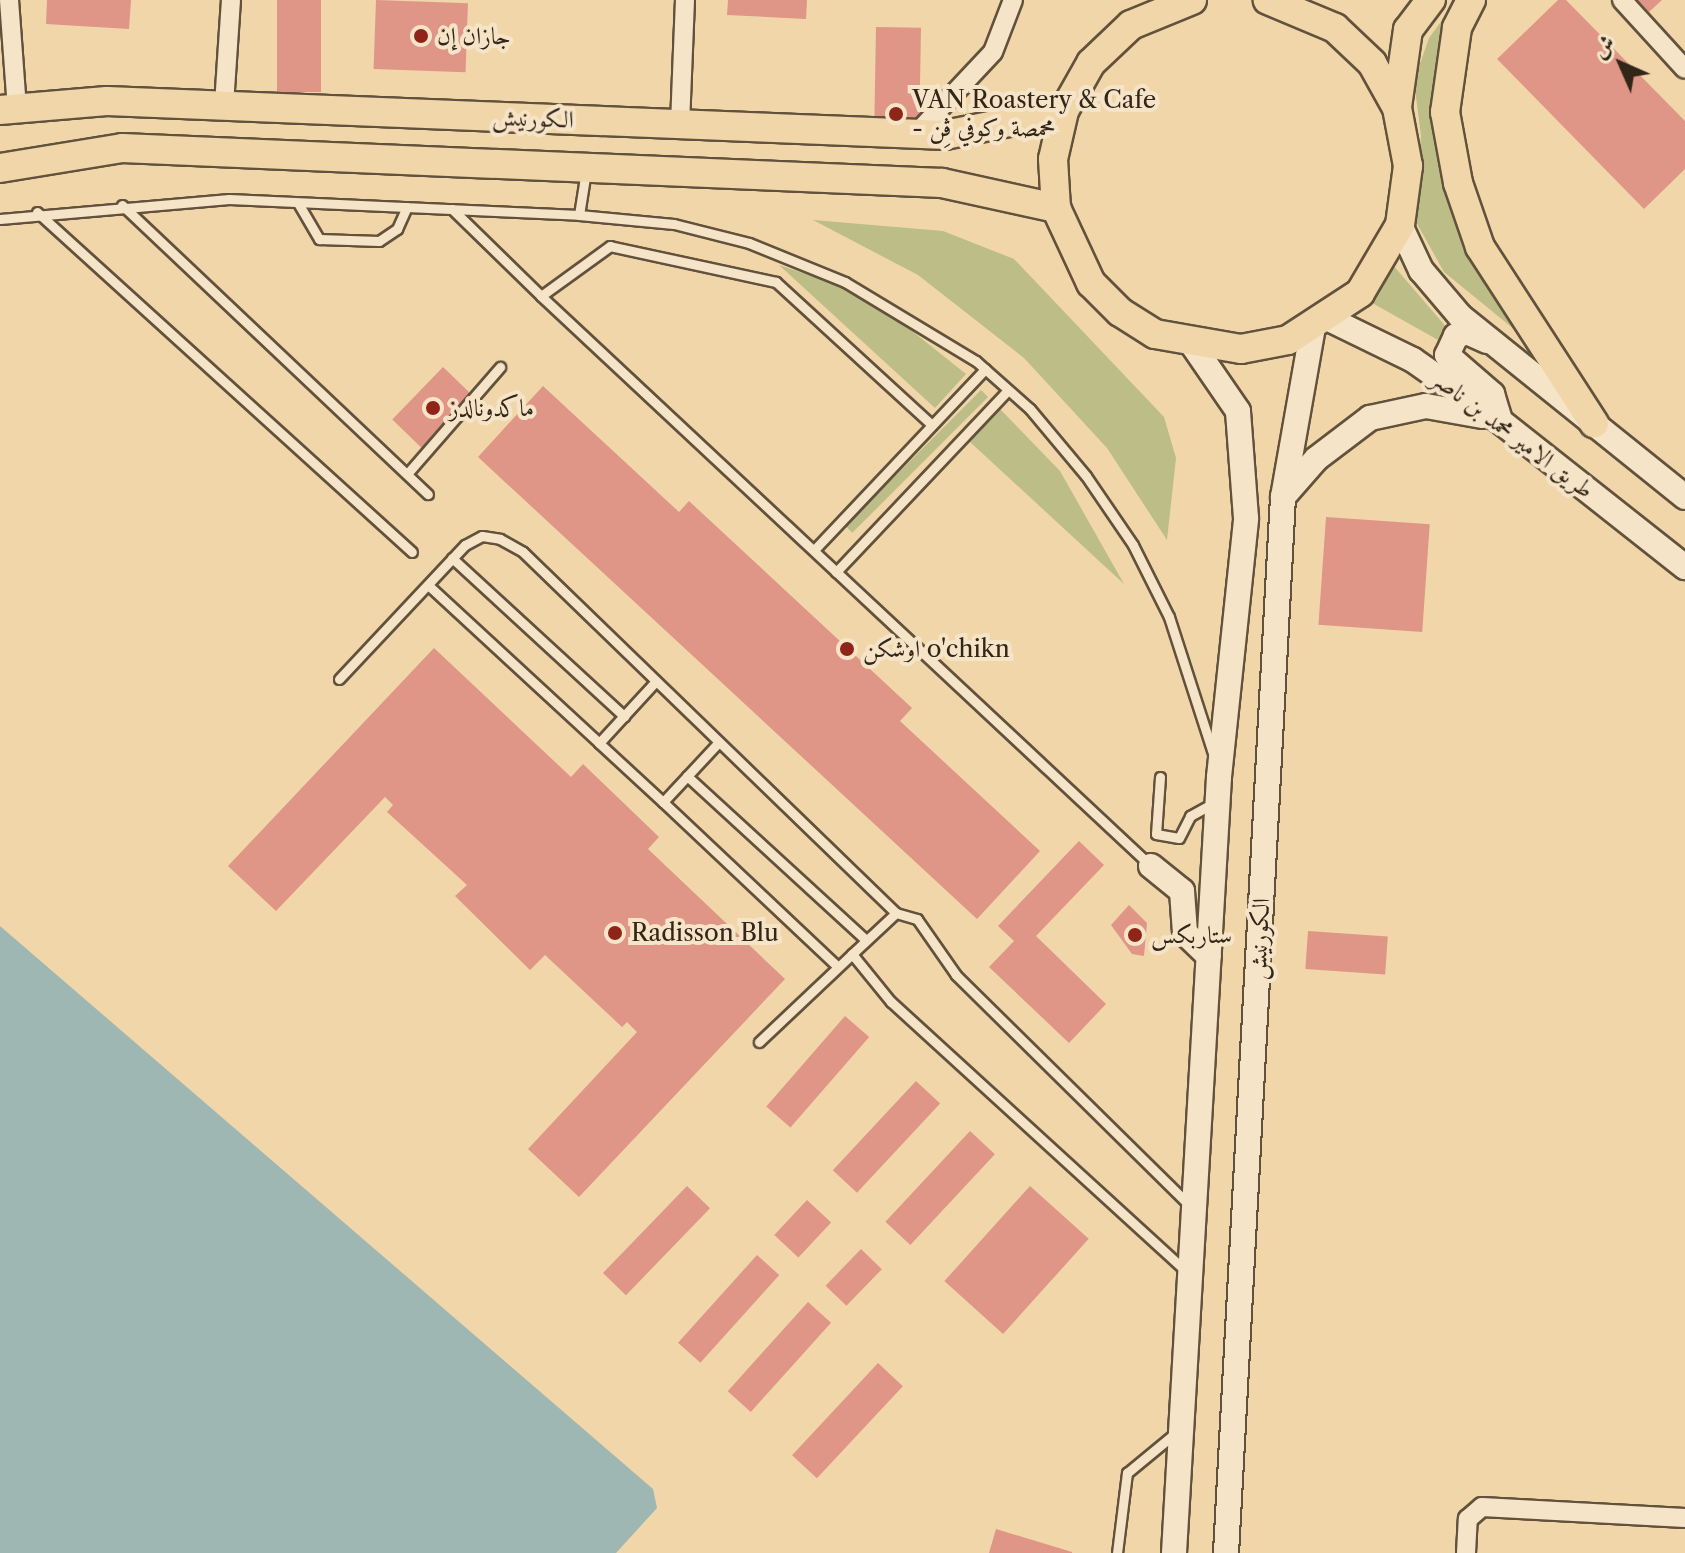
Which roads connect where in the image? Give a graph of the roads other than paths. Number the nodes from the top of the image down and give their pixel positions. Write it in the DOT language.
graph roads {
  1 [pos="9,0"];
  2 [pos="231,0"];
  3 [pos="685,0"];
  4 [pos="1013,0"];
  5 [pos="1192,0"];
  6 [pos="1431,0"];
  7 [pos="1471,0"];
  8 [pos="1622,0"];
  9 [pos="1286,1"];
  10 [pos="6,59"];
  11 [pos="1685,69"];
  12 [pos="224,105"];
  13 [pos="1397,108"];
  14 [pos="9,109"];
  15 [pos="1064,111"];
  16 [pos="680,124"];
  17 [pos="916,134"];
  18 [pos="0,168"];
  19 [pos="586,168"];
  20 [pos="298,203"];
  21 [pos="122,205"];
  22 [pos="407,207"];
  23 [pos="1056,208"];
  24 [pos="452,209"];
  25 [pos="37,212"];
  26 [pos="579,215"];
  27 [pos="0,219"];
  28 [pos="1400,225"];
  29 [pos="541,296"];
  30 [pos="1321,323"];
  31 [pos="1489,342"];
  32 [pos="1192,344"];
  33 [pos="500,367"];
  34 [pos="985,369"];
  35 [pos="1008,390"];
  36 [pos="1500,421"];
  37 [pos="1594,423"];
  38 [pos="932,425"];
  39 [pos="407,474"];
  40 [pos="428,494"];
  41 [pos="1283,497"];
  42 [pos="1685,497"];
  43 [pos="814,550"];
  44 [pos="412,552"];
  45 [pos="452,558"];
  46 [pos="1685,567"];
  47 [pos="836,572"];
  48 [pos="428,585"];
  49 [pos="339,679"];
  50 [pos="656,681"];
  51 [pos="624,716"];
  52 [pos="719,742"];
  53 [pos="599,743"];
  54 [pos="687,776"];
  55 [pos="1160,777"];
  56 [pos="1219,788"];
  57 [pos="663,802"];
  58 [pos="1151,866"];
  59 [pos="896,913"];
  60 [pos="865,939"];
  61 [pos="852,954"];
  62 [pos="1209,956"];
  63 [pos="837,966"];
  64 [pos="759,1042"];
  65 [pos="1194,1210"];
  66 [pos="1190,1275"];
  67 [pos="1181,1429"];
  68 [pos="1685,1518"];
  69 [pos="1117,1553"];
  70 [pos="1174,1553"];
  71 [pos="1226,1553"];
  72 [pos="1466,1553"];
  1 -- 10 [label="street"];
  2 -- 12 [label="street"];
  3 -- 16 [label="street"];
  4 -- 17 [label="street"];
  5 -- 15 [label="main road"];
  6 -- 13 [label="main road"];
  7 -- 37 [label="main road"];
  8 -- 11 [label="street"];
  9 -- 13 [label="main road"];
  10 -- 14 [label="street"];
  12 -- 14 [label="main road, الكورنيش"];
  12 -- 16 [label="main road, الكورنيش"];
  13 -- 28 [label="main road"];
  15 -- 17 [label="main road, الكورنيش"];
  15 -- 23 [label="main road"];
  16 -- 17 [label="main road, الكورنيش"];
  18 -- 19 [label="main road, الكورنيش"];
  19 -- 23 [label="main road, الكورنيش"];
  19 -- 26 [label="lane"];
  20 -- 21 [label="lane"];
  20 -- 22 [label="lane"];
  20 -- 22 [label="lane"];
  21 -- 25 [label="lane"];
  21 -- 39 [label="lane"];
  22 -- 24 [label="lane"];
  23 -- 32 [label="main road"];
  24 -- 26 [label="lane"];
  24 -- 29 [label="lane"];
  25 -- 27 [label="lane"];
  25 -- 44 [label="lane"];
  26 -- 34 [label="lane"];
  28 -- 30 [label="main road"];
  28 -- 31 [label="main road"];
  29 -- 38 [label="lane"];
  29 -- 43 [label="lane"];
  30 -- 32 [label="main road"];
  30 -- 36 [label="main road, طريق الامير محمد بن ناصر"];
  30 -- 41 [label="main road, الكورنيش"];
  31 -- 36 [label="main road"];
  31 -- 37 [label="main road"];
  32 -- 56 [label="main road, الكورنيش"];
  33 -- 39 [label="lane"];
  34 -- 35 [label="lane"];
  34 -- 38 [label="lane"];
  35 -- 47 [label="lane"];
  35 -- 56 [label="lane"];
  36 -- 41 [label="main road"];
  36 -- 46 [label="main road, طريق الامير محمد بن ناصر"];
  37 -- 42 [label="main road"];
  38 -- 43 [label="lane"];
  39 -- 40 [label="lane"];
  41 -- 71 [label="main road, الكورنيش"];
  43 -- 47 [label="lane"];
  45 -- 48 [label="lane"];
  45 -- 50 [label="lane"];
  45 -- 51 [label="lane"];
  47 -- 58 [label="lane"];
  48 -- 49 [label="lane"];
  48 -- 53 [label="lane"];
  50 -- 51 [label="lane"];
  50 -- 52 [label="lane"];
  51 -- 53 [label="lane"];
  52 -- 54 [label="lane"];
  52 -- 59 [label="lane"];
  53 -- 57 [label="lane"];
  54 -- 57 [label="lane"];
  54 -- 60 [label="lane"];
  55 -- 56 [label="lane"];
  56 -- 62 [label="main road, الكورنيش"];
  57 -- 63 [label="lane"];
  58 -- 62 [label="main road"];
  59 -- 60 [label="lane"];
  59 -- 65 [label="lane"];
  60 -- 61 [label="lane"];
  61 -- 63 [label="lane"];
  61 -- 66 [label="lane"];
  62 -- 65 [label="main road, الكورنيش"];
  63 -- 64 [label="lane"];
  65 -- 66 [label="main road, الكورنيش"];
  66 -- 67 [label="main road, الكورنيش"];
  67 -- 69 [label="lane"];
  67 -- 70 [label="main road, الكورنيش"];
  68 -- 72 [label="street"];
}
